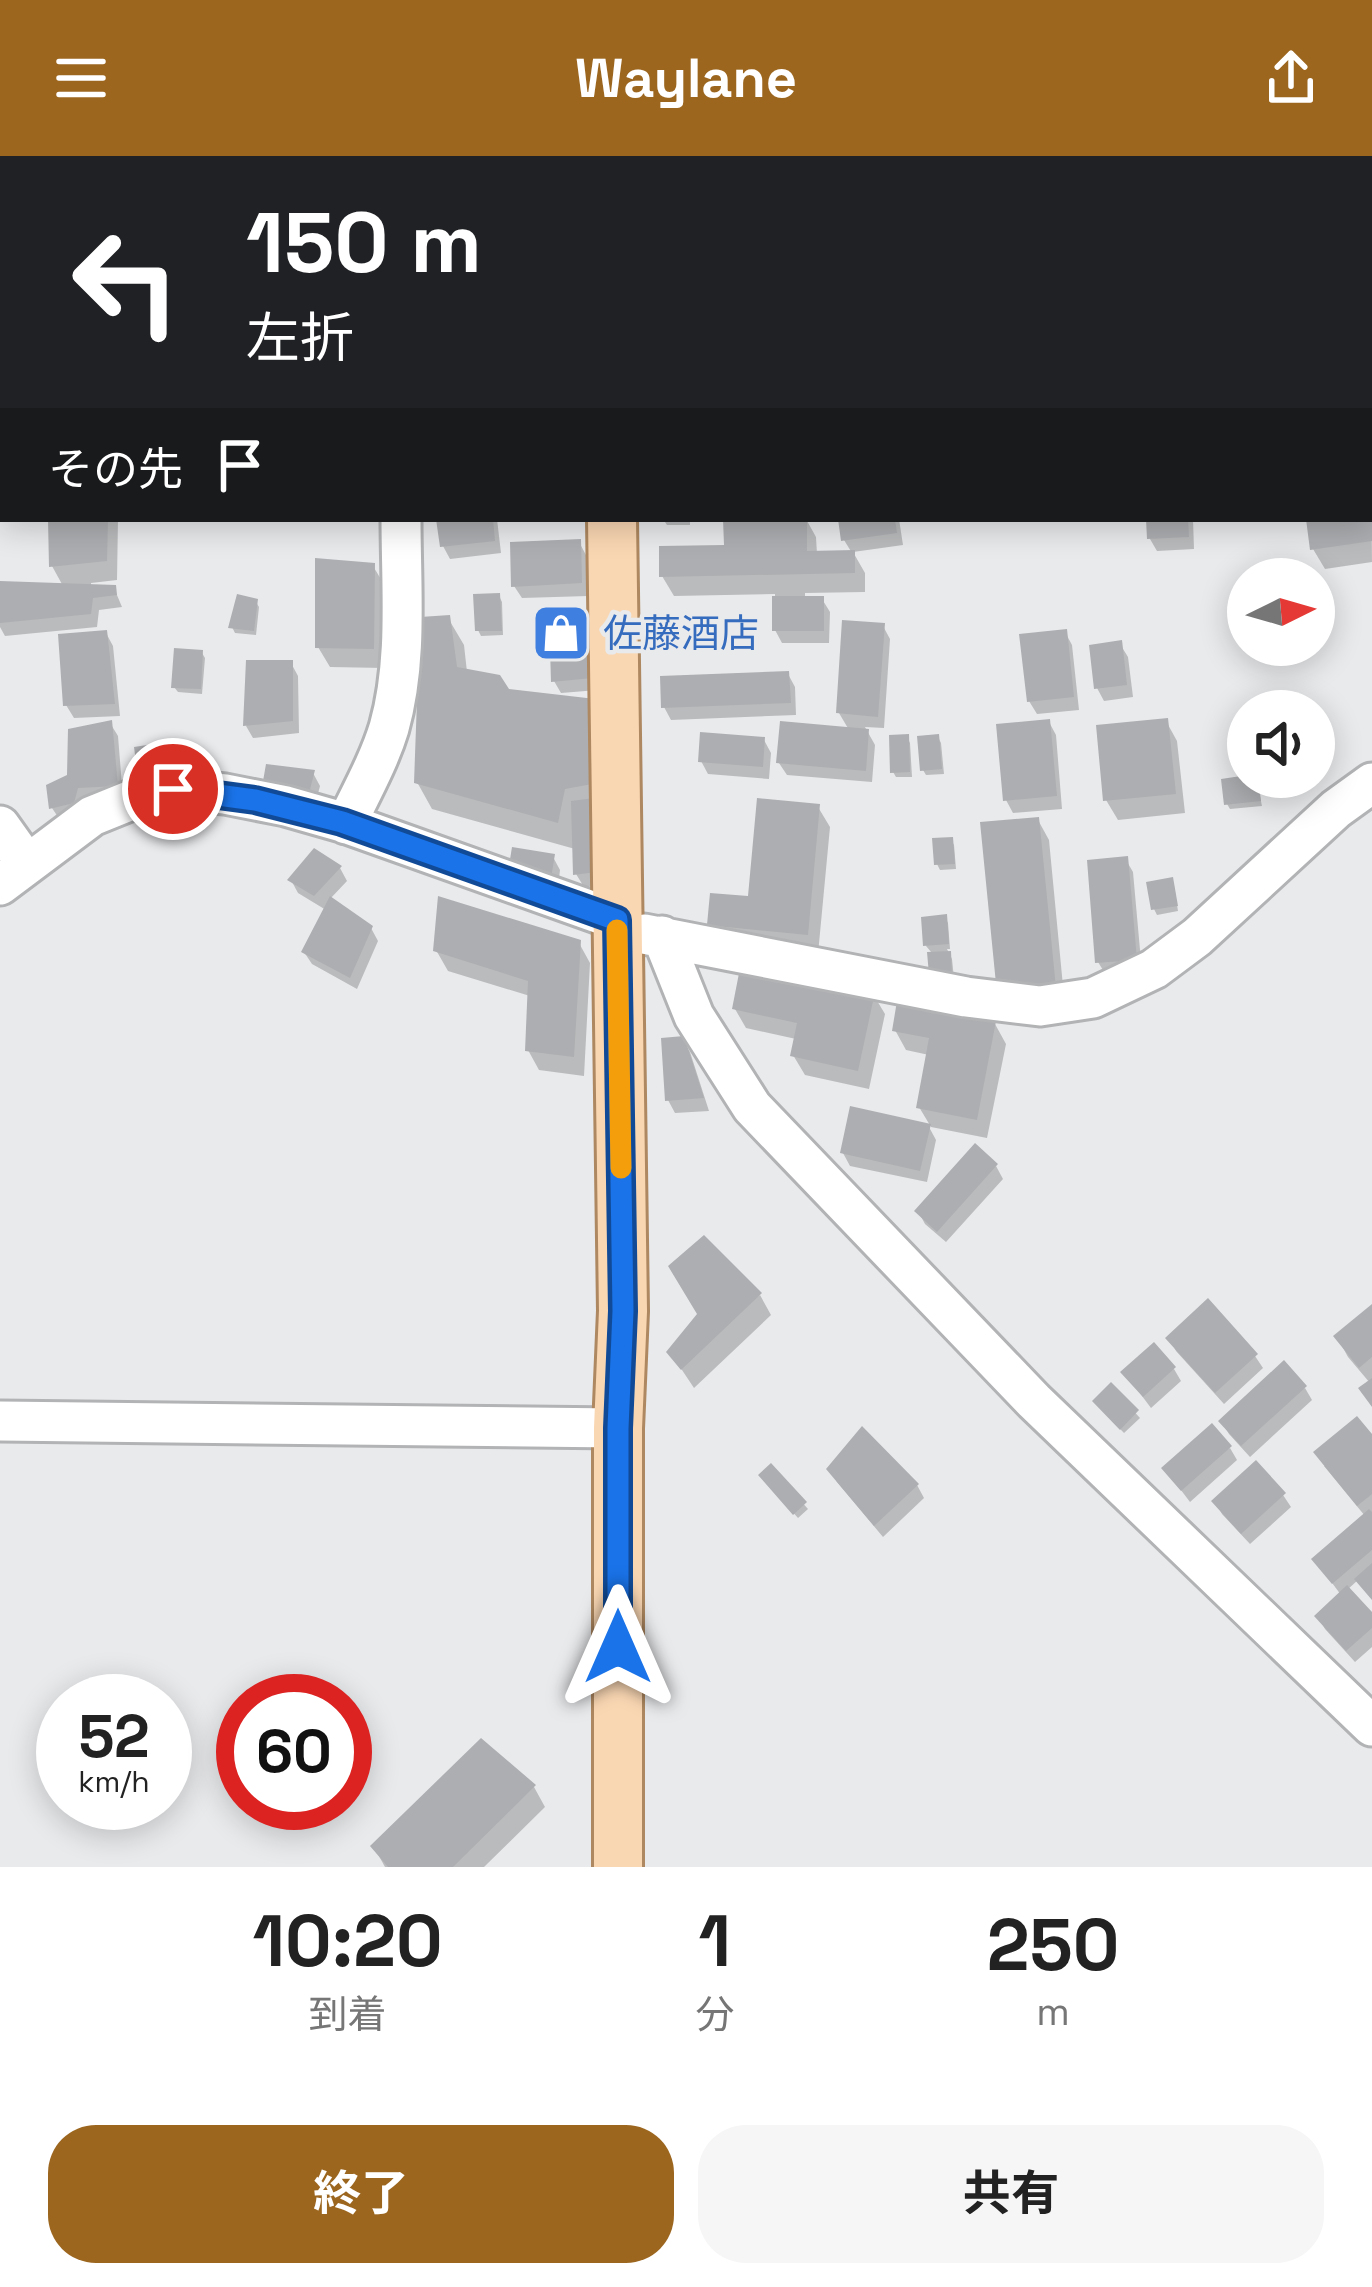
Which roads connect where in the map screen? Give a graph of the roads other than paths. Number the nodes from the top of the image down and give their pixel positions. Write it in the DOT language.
graph roads {
  1 [pos="401,522"];
  2 [pos="612,522"];
  3 [pos="1372,783"];
  4 [pos="346,824"];
  5 [pos="0,826"];
  6 [pos="14,875"];
  7 [pos="632,929"];
  8 [pos="0,1421"];
  9 [pos="618,1428"];
  10 [pos="1372,1726"];
  11 [pos="618,1867"];
  1 -- 4 [label="street"];
  2 -- 7 [label="main road"];
  3 -- 7 [label="street"];
  4 -- 6 [label="street"];
  4 -- 7 [label="street"];
  5 -- 6 [label="street"];
  7 -- 9 [label="main road"];
  7 -- 10 [label="street"];
  8 -- 9 [label="street"];
  9 -- 11 [label="main road"];
}
